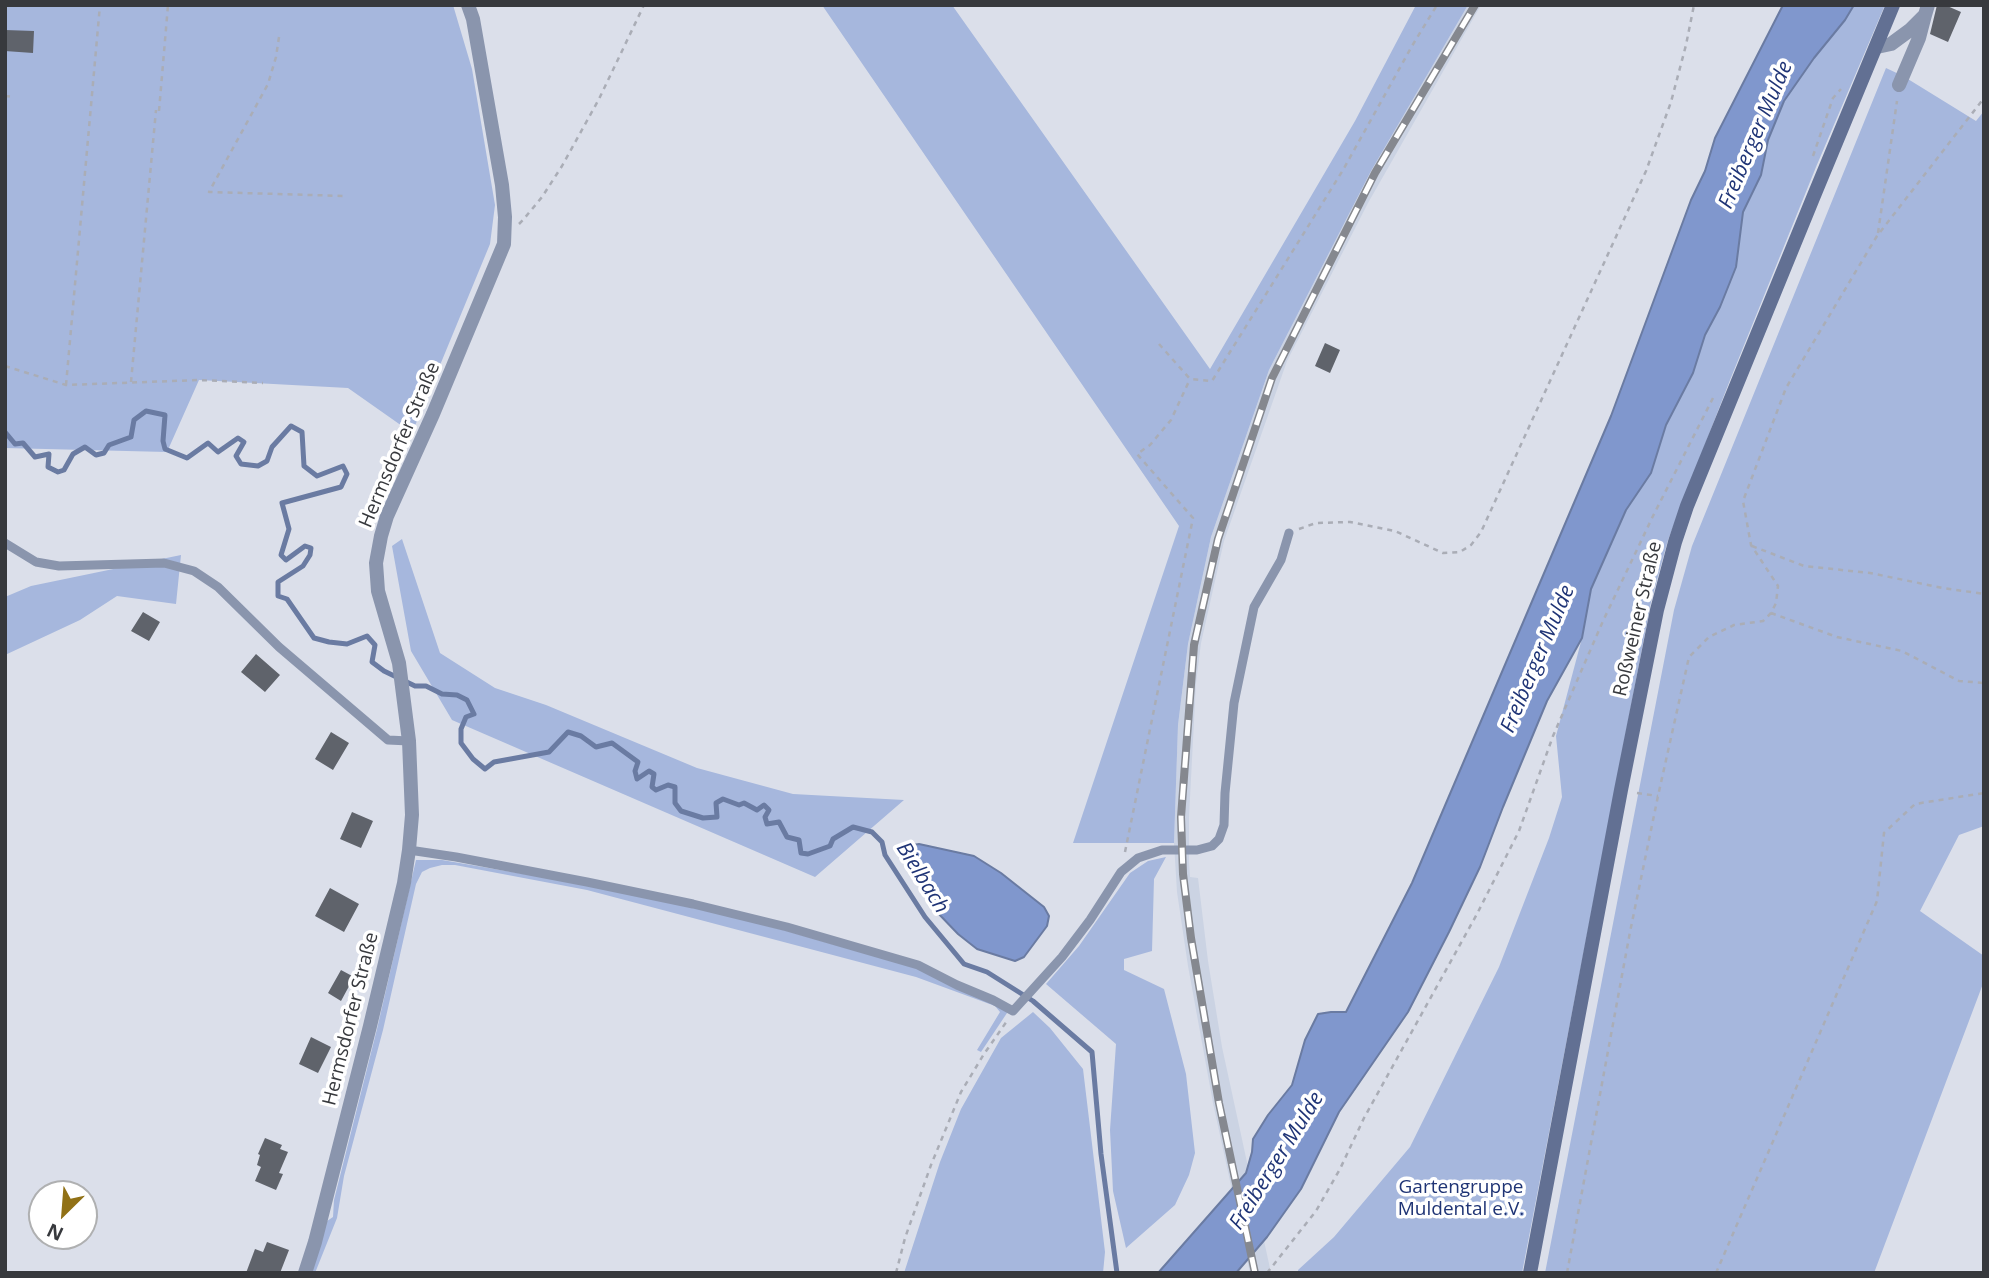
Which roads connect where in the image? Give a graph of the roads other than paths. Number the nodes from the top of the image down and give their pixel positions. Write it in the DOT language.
graph roads {
  1 [pos="468,5"];
  2 [pos="1893,5"];
  3 [pos="1926,10"];
  4 [pos="1877,47"];
  5 [pos="1899,85"];
  6 [pos="1289,533"];
  7 [pos="5,543"];
  8 [pos="409,741"];
  9 [pos="410,850"];
  10 [pos="305,1273"];
  11 [pos="1530,1273"];
  1 -- 8 [label="street, Hermsdorfer Straße"];
  2 -- 4 [label="main road, Roßweiner Straße"];
  3 -- 4 [label="street"];
  3 -- 5 [label="street"];
  4 -- 11 [label="main road, Roßweiner Straße"];
  6 -- 9 [label="lane"];
  7 -- 8 [label="lane"];
  8 -- 9 [label="street, Hermsdorfer Straße"];
  9 -- 10 [label="street, Hermsdorfer Straße"];
}
